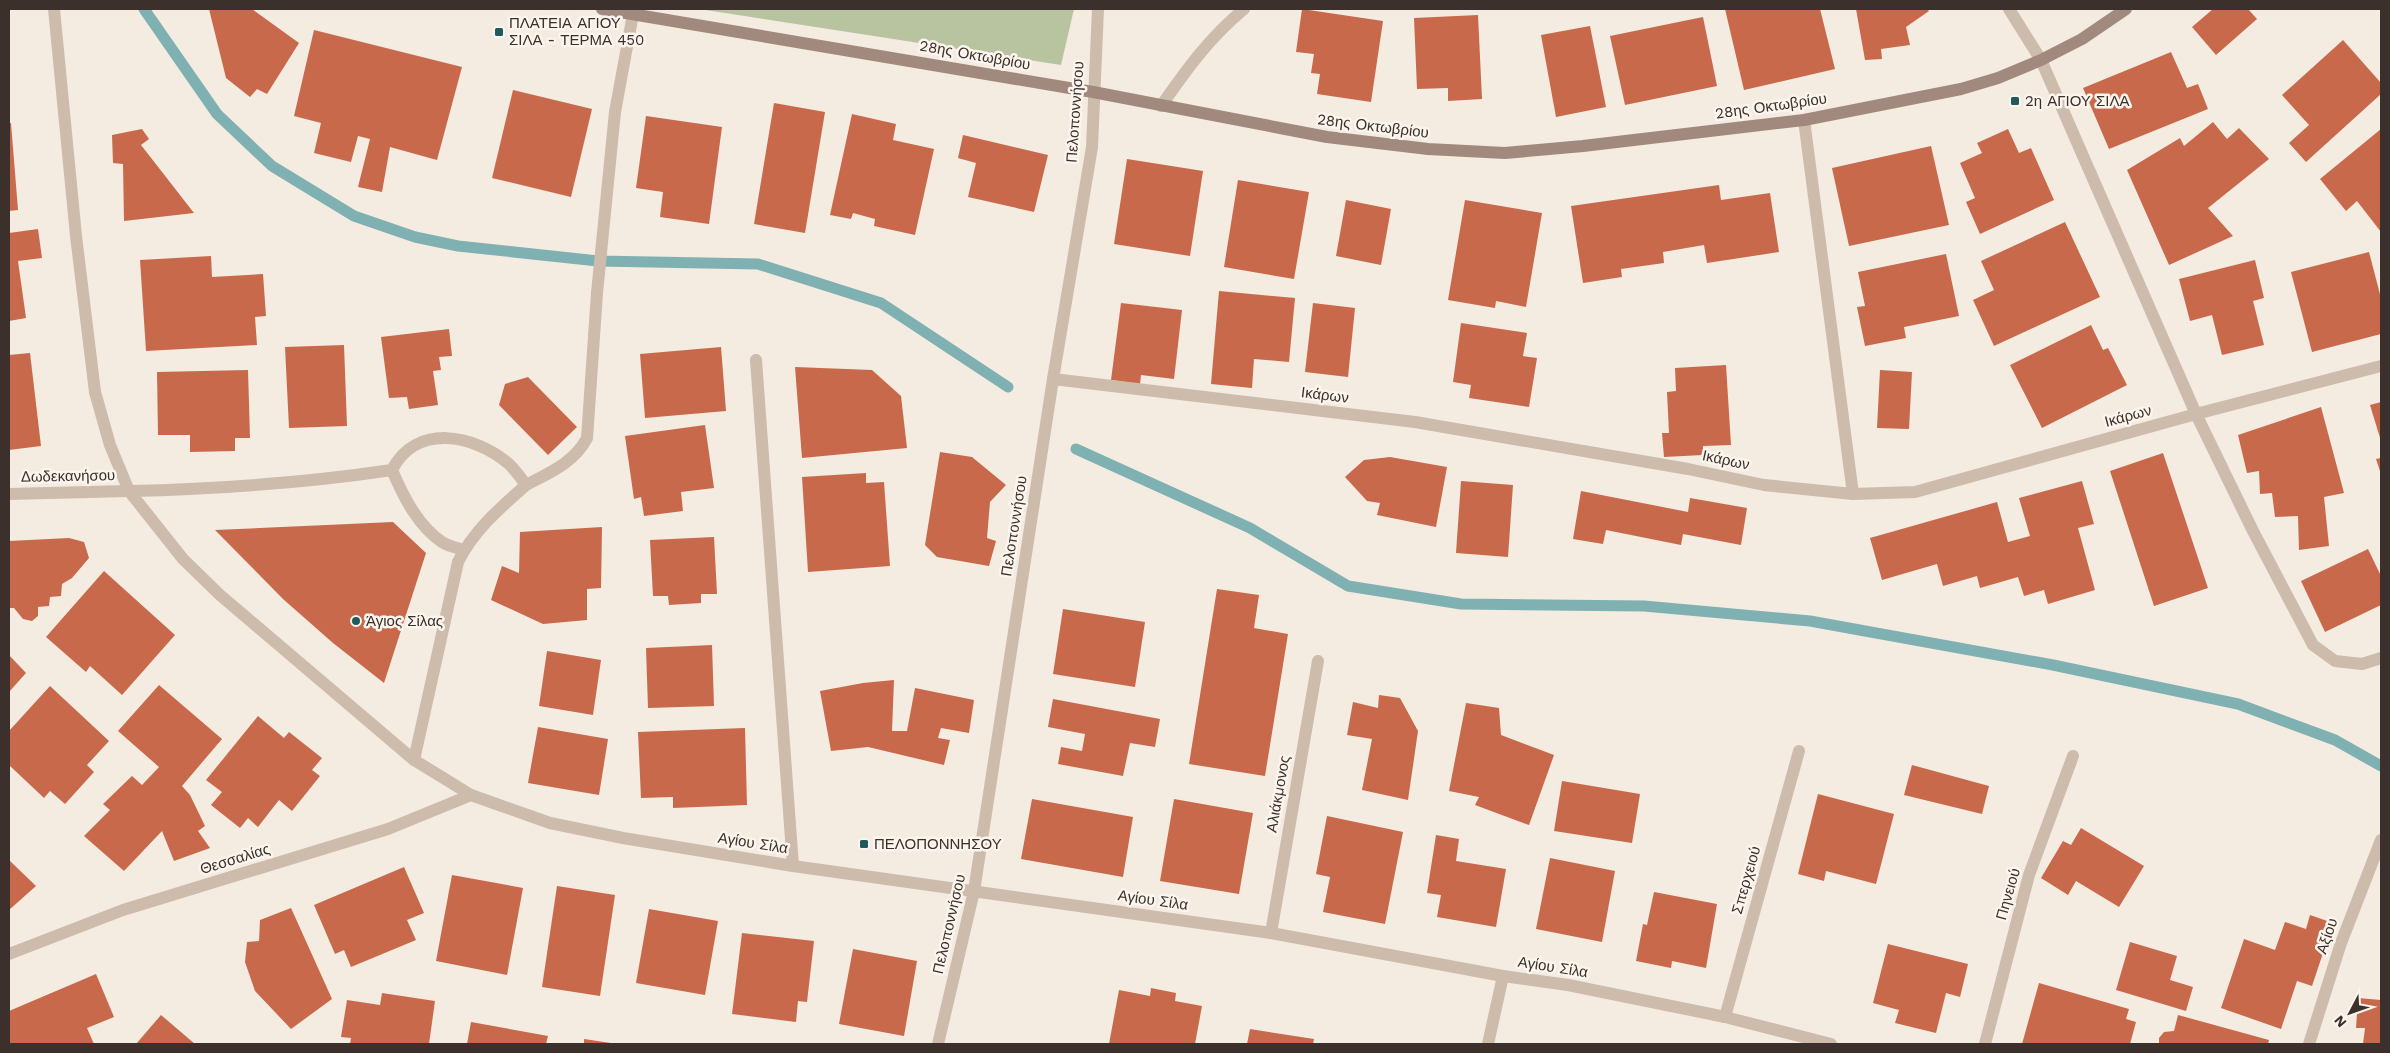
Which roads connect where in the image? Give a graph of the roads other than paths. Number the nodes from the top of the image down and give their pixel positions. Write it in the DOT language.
graph roads {
  1 [pos="54,9"];
  2 [pos="602,9"];
  3 [pos="1098,9"];
  4 [pos="1244,9"];
  5 [pos="2009,9"];
  6 [pos="2126,9"];
  7 [pos="631,12"];
  8 [pos="2041,60"];
  9 [pos="1093,92"];
  10 [pos="1161,106"];
  11 [pos="1804,120"];
  12 [pos="756,360"];
  13 [pos="2381,366"];
  14 [pos="1052,379"];
  15 [pos="2196,414"];
  16 [pos="392,470"];
  17 [pos="526,485"];
  18 [pos="129,491"];
  19 [pos="9,494"];
  20 [pos="1853,494"];
  21 [pos="464,550"];
  22 [pos="2381,658"];
  23 [pos="1318,661"];
  24 [pos="1799,751"];
  25 [pos="2073,756"];
  26 [pos="414,760"];
  27 [pos="471,795"];
  28 [pos="2381,840"];
  29 [pos="794,866"];
  30 [pos="974,891"];
  31 [pos="1271,933"];
  32 [pos="9,954"];
  33 [pos="1503,976"];
  34 [pos="1725,1017"];
  35 [pos="938,1044"];
  36 [pos="1488,1044"];
  37 [pos="1831,1044"];
  38 [pos="1984,1044"];
  39 [pos="2309,1044"];
  1 -- 18 [label="street, Αγίου Σίλα"];
  2 -- 7 [label="main road, 28ης Οκτωβρίου"];
  3 -- 9 [label="street, Πελοποννήσου"];
  4 -- 10 [label="street"];
  5 -- 8 [label="street"];
  6 -- 8 [label="main road, 28ης Οκτωβρίου"];
  7 -- 9 [label="main road, 28ης Οκτωβρίου"];
  7 -- 17 [label="street"];
  8 -- 11 [label="main road, 28ης Οκτωβρίου"];
  8 -- 15 [label="street"];
  9 -- 10 [label="main road, 28ης Οκτωβρίου"];
  9 -- 14 [label="street, Πελοποννήσου"];
  10 -- 11 [label="main road, 28ης Οκτωβρίου"];
  11 -- 20 [label="street"];
  12 -- 29 [label="street"];
  13 -- 15 [label="street, Ικάρων"];
  14 -- 20 [label="street, Ικάρων"];
  14 -- 30 [label="street, Πελοποννήσου"];
  15 -- 20 [label="street, Ικάρων"];
  15 -- 22 [label="street"];
  16 -- 17 [label="street"];
  16 -- 18 [label="street, Δωδεκανήσου"];
  16 -- 21 [label="street"];
  17 -- 21 [label="street"];
  18 -- 19 [label="street, Δωδεκανήσου"];
  18 -- 26 [label="street, Αγίου Σίλα"];
  21 -- 26 [label="street"];
  23 -- 31 [label="street, Αλιάκμονος"];
  24 -- 34 [label="street, Σπερχειού"];
  25 -- 38 [label="street, Πηνειού"];
  26 -- 27 [label="street, Αγίου Σίλα"];
  27 -- 29 [label="street, Αγίου Σίλα"];
  27 -- 32 [label="street, Θεσσαλίας"];
  28 -- 39 [label="street, Αξίου"];
  29 -- 30 [label="street, Αγίου Σίλα"];
  30 -- 31 [label="street, Αγίου Σίλα"];
  30 -- 35 [label="street, Πελοποννήσου"];
  31 -- 33 [label="street, Αγίου Σίλα"];
  33 -- 34 [label="street, Αγίου Σίλα"];
  33 -- 36 [label="street"];
  34 -- 37 [label="street, Αγίου Σίλα"];
}
